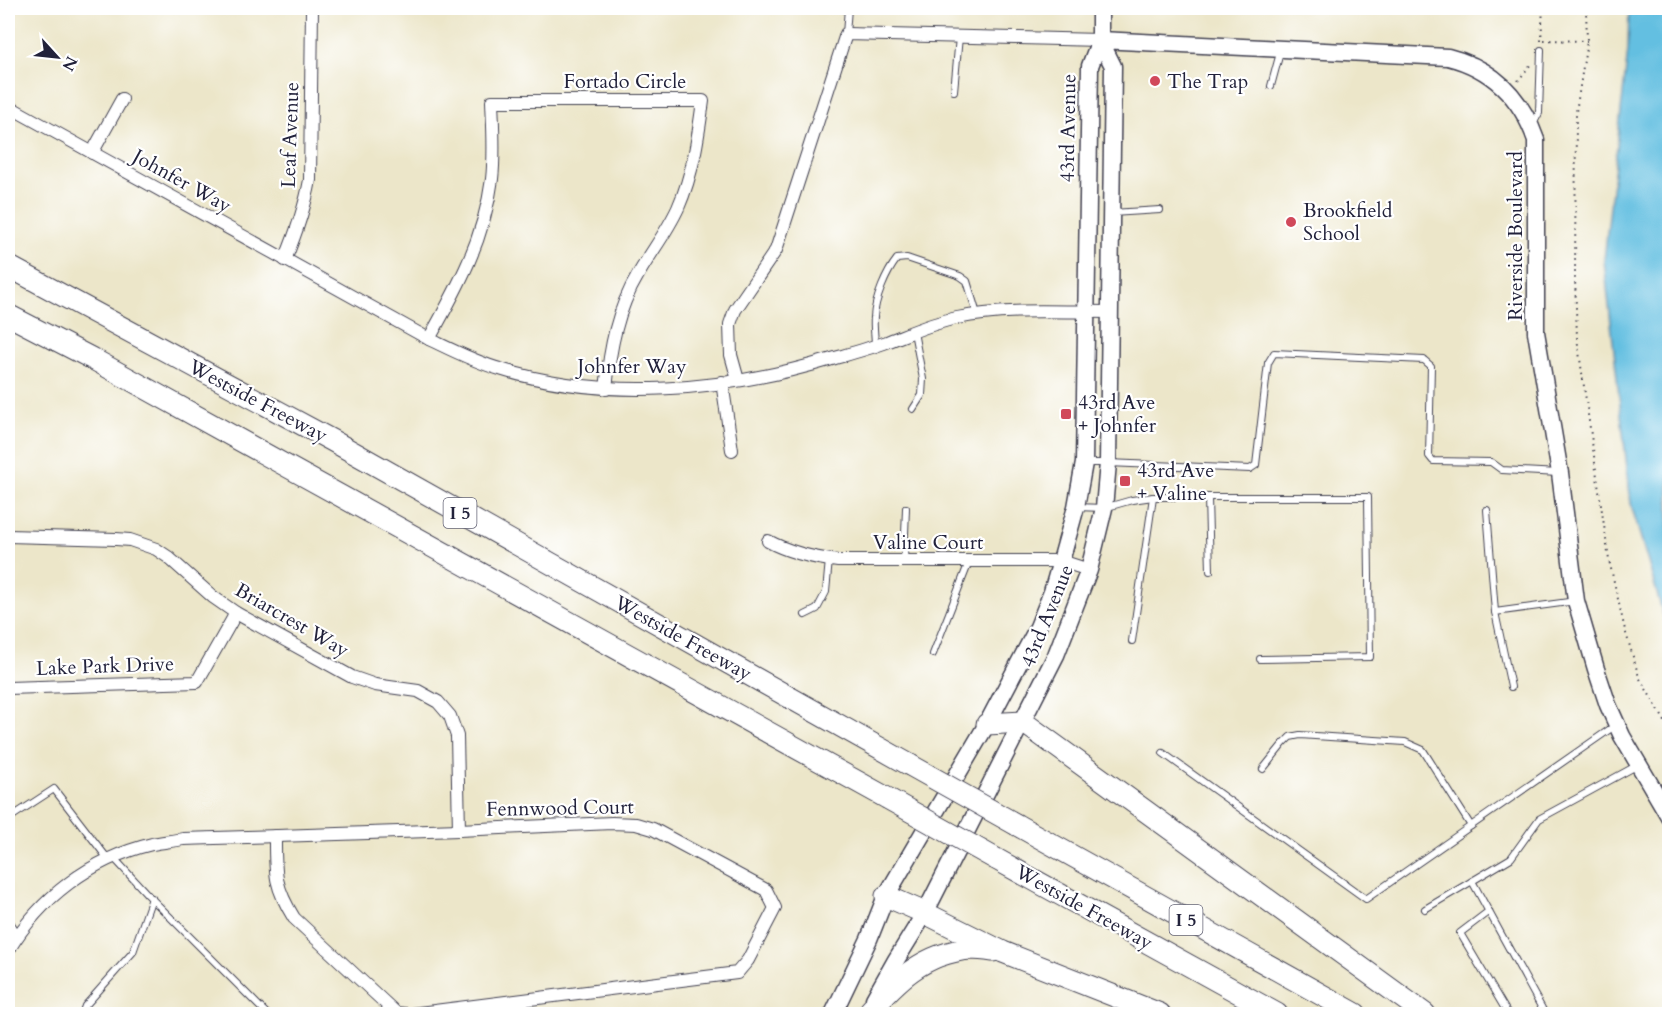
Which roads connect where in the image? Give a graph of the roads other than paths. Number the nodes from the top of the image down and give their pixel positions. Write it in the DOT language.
graph roads {
  1 [pos="312,8"];
  2 [pos="848,8"];
  3 [pos="1100,8"];
  4 [pos="846,34"];
  5 [pos="959,36"];
  6 [pos="1100,40"];
  7 [pos="1281,49"];
  8 [pos="1541,50"];
  9 [pos="1271,86"];
  10 [pos="954,90"];
  11 [pos="122,99"];
  12 [pos="8,106"];
  13 [pos="1532,127"];
  14 [pos="92,153"];
  15 [pos="1160,210"];
  16 [pos="1112,213"];
  17 [pos="285,260"];
  18 [pos="8,266"];
  19 [pos="1086,312"];
  20 [pos="1111,312"];
  21 [pos="977,314"];
  22 [pos="8,315"];
  23 [pos="914,331"];
  24 [pos="429,339"];
  25 [pos="875,346"];
  26 [pos="738,380"];
  27 [pos="722,382"];
  28 [pos="606,389"];
  29 [pos="913,409"];
  30 [pos="732,450"];
  31 [pos="1084,463"];
  32 [pos="1108,463"];
  33 [pos="1560,474"];
  34 [pos="1154,497"];
  35 [pos="1208,498"];
  36 [pos="1076,507"];
  37 [pos="906,508"];
  38 [pos="1104,508"];
  39 [pos="1487,510"];
  40 [pos="8,536"];
  41 [pos="768,541"];
  42 [pos="829,560"];
  43 [pos="1061,561"];
  44 [pos="904,562"];
  45 [pos="969,562"];
  46 [pos="1089,570"];
  47 [pos="1210,570"];
  48 [pos="1576,601"];
  49 [pos="1495,612"];
  50 [pos="236,613"];
  51 [pos="805,615"];
  52 [pos="1132,641"];
  53 [pos="933,654"];
  54 [pos="1260,659"];
  55 [pos="1511,687"];
  56 [pos="8,688"];
  57 [pos="1023,722"];
  58 [pos="987,724"];
  59 [pos="1617,724"];
  60 [pos="1163,753"];
  61 [pos="1639,764"];
  62 [pos="1263,769"];
  63 [pos="1670,818"];
  64 [pos="8,819"];
  65 [pos="1471,826"];
  66 [pos="459,830"];
  67 [pos="275,836"];
  68 [pos="111,858"];
  69 [pos="1472,881"];
  70 [pos="886,896"];
  71 [pos="152,898"];
  72 [pos="1425,909"];
  73 [pos="1488,911"];
  74 [pos="925,913"];
  75 [pos="8,919"];
  76 [pos="18,934"];
  77 [pos="8,951"];
  78 [pos="1003,952"];
  79 [pos="82,1014"];
  80 [pos="267,1014"];
  81 [pos="406,1014"];
  82 [pos="411,1014"];
  83 [pos="833,1014"];
  84 [pos="866,1014"];
  85 [pos="1160,1014"];
  86 [pos="1276,1014"];
  87 [pos="1356,1014"];
  88 [pos="1425,1014"];
  89 [pos="1508,1014"];
  90 [pos="1545,1014"];
  1 -- 17 [label="street, Leaf Avenue"];
  2 -- 4 [label="lane"];
  3 -- 6 [label="main road"];
  4 -- 5 [label="street"];
  4 -- 26 [label="street"];
  5 -- 6 [label="street"];
  5 -- 10 [label="lane"];
  6 -- 7 [label="main road, Riverside Boulevard"];
  6 -- 16 [label="main road, 43rd Avenue"];
  6 -- 19 [label="main road, 43rd Avenue"];
  7 -- 9 [label="lane"];
  7 -- 13 [label="main road, Riverside Boulevard"];
  8 -- 13 [label="lane"];
  11 -- 14 [label="street"];
  12 -- 14 [label="street, Johnfer Way"];
  13 -- 33 [label="main road, Riverside Boulevard"];
  14 -- 17 [label="street, Johnfer Way"];
  15 -- 16 [label="lane"];
  16 -- 20 [label="main road, 43rd Avenue"];
  17 -- 24 [label="street, Johnfer Way"];
  18 -- 87 [label="highway, Westside Freeway / I 5, bridge"];
  19 -- 20 [label="street, Johnfer Way"];
  19 -- 21 [label="street, Johnfer Way"];
  19 -- 31 [label="main road, 43rd Avenue"];
  20 -- 32 [label="main road, 43rd Avenue"];
  21 -- 23 [label="street, Johnfer Way"];
  21 -- 25 [label="lane"];
  22 -- 86 [label="highway, Westside Freeway / I 5, bridge"];
  23 -- 25 [label="street, Johnfer Way"];
  23 -- 29 [label="lane"];
  24 -- 28 [label="street, Johnfer Way"];
  24 -- 28 [label="street, Fortado Circle"];
  25 -- 26 [label="street, Johnfer Way"];
  26 -- 27 [label="street, Johnfer Way"];
  27 -- 28 [label="street, Johnfer Way"];
  27 -- 30 [label="street"];
  31 -- 32 [label="lane"];
  31 -- 36 [label="main road, 43rd Avenue"];
  32 -- 33 [label="lane"];
  32 -- 38 [label="main road, 43rd Avenue"];
  33 -- 48 [label="main road, Riverside Boulevard"];
  34 -- 35 [label="lane"];
  34 -- 38 [label="lane"];
  34 -- 52 [label="lane"];
  35 -- 47 [label="lane"];
  35 -- 54 [label="lane"];
  36 -- 38 [label="lane"];
  36 -- 43 [label="main road, 43rd Avenue"];
  37 -- 44 [label="lane"];
  38 -- 46 [label="main road, 43rd Avenue"];
  39 -- 49 [label="lane"];
  40 -- 50 [label="street, Briarcrest Way"];
  41 -- 42 [label="street, Valine Court"];
  42 -- 44 [label="street, Valine Court"];
  42 -- 51 [label="lane"];
  43 -- 45 [label="street, Valine Court"];
  43 -- 46 [label="street, Valine Court"];
  43 -- 58 [label="main road, 43rd Avenue"];
  44 -- 45 [label="street, Valine Court"];
  45 -- 53 [label="lane"];
  46 -- 57 [label="main road, 43rd Avenue"];
  48 -- 49 [label="lane"];
  48 -- 59 [label="main road, Riverside Boulevard"];
  49 -- 55 [label="lane"];
  50 -- 56 [label="street, Lake Park Drive"];
  50 -- 66 [label="street, Briarcrest Way"];
  57 -- 58 [label="highway"];
  57 -- 74 [label="main road, 43rd Avenue"];
  57 -- 88 [label="highway"];
  58 -- 70 [label="main road, 43rd Avenue"];
  59 -- 61 [label="main road, Riverside Boulevard"];
  59 -- 65 [label="lane"];
  60 -- 65 [label="lane"];
  61 -- 63 [label="main road, Riverside Boulevard"];
  61 -- 69 [label="lane"];
  62 -- 65 [label="lane"];
  64 -- 68 [label="lane"];
  66 -- 67 [label="street, Fennwood Court"];
  66 -- 82 [label="street, Fennwood Court"];
  67 -- 68 [label="street, Fennwood Court"];
  67 -- 81 [label="street"];
  68 -- 71 [label="lane"];
  68 -- 76 [label="street, Fennwood Court"];
  69 -- 72 [label="lane"];
  69 -- 73 [label="lane"];
  70 -- 74 [label="highway"];
  70 -- 83 [label="main road, 43rd Avenue"];
  71 -- 79 [label="lane"];
  71 -- 80 [label="lane"];
  73 -- 89 [label="lane"];
  73 -- 90 [label="lane"];
  74 -- 78 [label="highway"];
  74 -- 84 [label="main road, 43rd Avenue"];
  75 -- 76 [label="lane"];
  76 -- 77 [label="street, Fennwood Court"];
  78 -- 84 [label="highway"];
  78 -- 85 [label="highway"];
}
